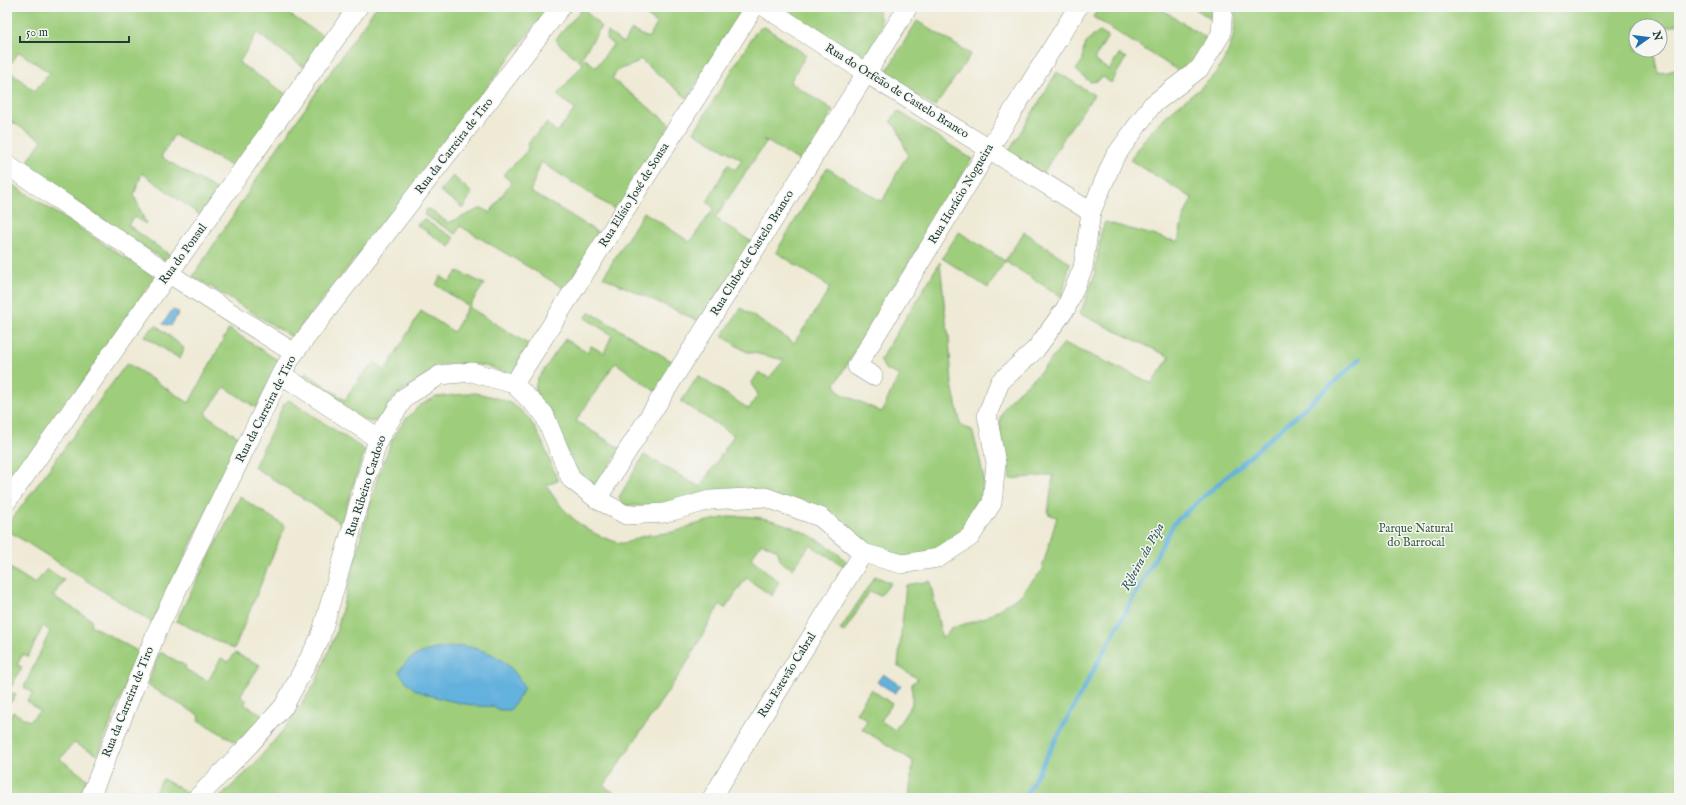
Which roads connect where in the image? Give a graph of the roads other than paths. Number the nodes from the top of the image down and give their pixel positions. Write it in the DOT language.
graph roads {
  1 [pos="358,7"];
  2 [pos="561,7"];
  3 [pos="754,7"];
  4 [pos="765,7"];
  5 [pos="908,7"];
  6 [pos="1078,7"];
  7 [pos="1223,7"];
  8 [pos="866,73"];
  9 [pos="989,149"];
  10 [pos="7,165"];
  11 [pos="1091,212"];
  12 [pos="168,273"];
  13 [pos="294,353"];
  14 [pos="281,374"];
  15 [pos="873,376"];
  16 [pos="514,384"];
  17 [pos="378,439"];
  18 [pos="597,499"];
  19 [pos="7,501"];
  20 [pos="863,552"];
  21 [pos="90,798"];
  22 [pos="197,798"];
  23 [pos="712,798"];
  1 -- 12 [label="street, Rua do Ponsul"];
  2 -- 13 [label="street, Rua da Carreira de Tiro"];
  3 -- 16 [label="street, Rua Elísio José de Sousa"];
  4 -- 8 [label="street, Rua do Orfeão de Castelo Branco"];
  5 -- 8 [label="street, Rua Clube de Castelo Branco"];
  6 -- 9 [label="street, Rua Horácio Nogueira"];
  7 -- 11 [label="street"];
  8 -- 9 [label="street, Rua do Orfeão de Castelo Branco"];
  8 -- 18 [label="street, Rua Clube de Castelo Branco"];
  9 -- 11 [label="street, Rua do Orfeão de Castelo Branco"];
  9 -- 15 [label="street, Rua Horácio Nogueira"];
  10 -- 12 [label="street"];
  11 -- 20 [label="street"];
  12 -- 13 [label="street"];
  12 -- 19 [label="street, Rua do Ponsul"];
  13 -- 14 [label="street, Rua da Carreira de Tiro"];
  14 -- 17 [label="street"];
  14 -- 21 [label="street, Rua da Carreira de Tiro"];
  16 -- 17 [label="street, Rua Ribeiro Cardoso"];
  16 -- 18 [label="street, Rua Ribeiro Cardoso"];
  17 -- 22 [label="street, Rua Ribeiro Cardoso"];
  18 -- 20 [label="street, Rua Ribeiro Cardoso"];
  20 -- 23 [label="street, Rua Estevão Cabral"];
}
